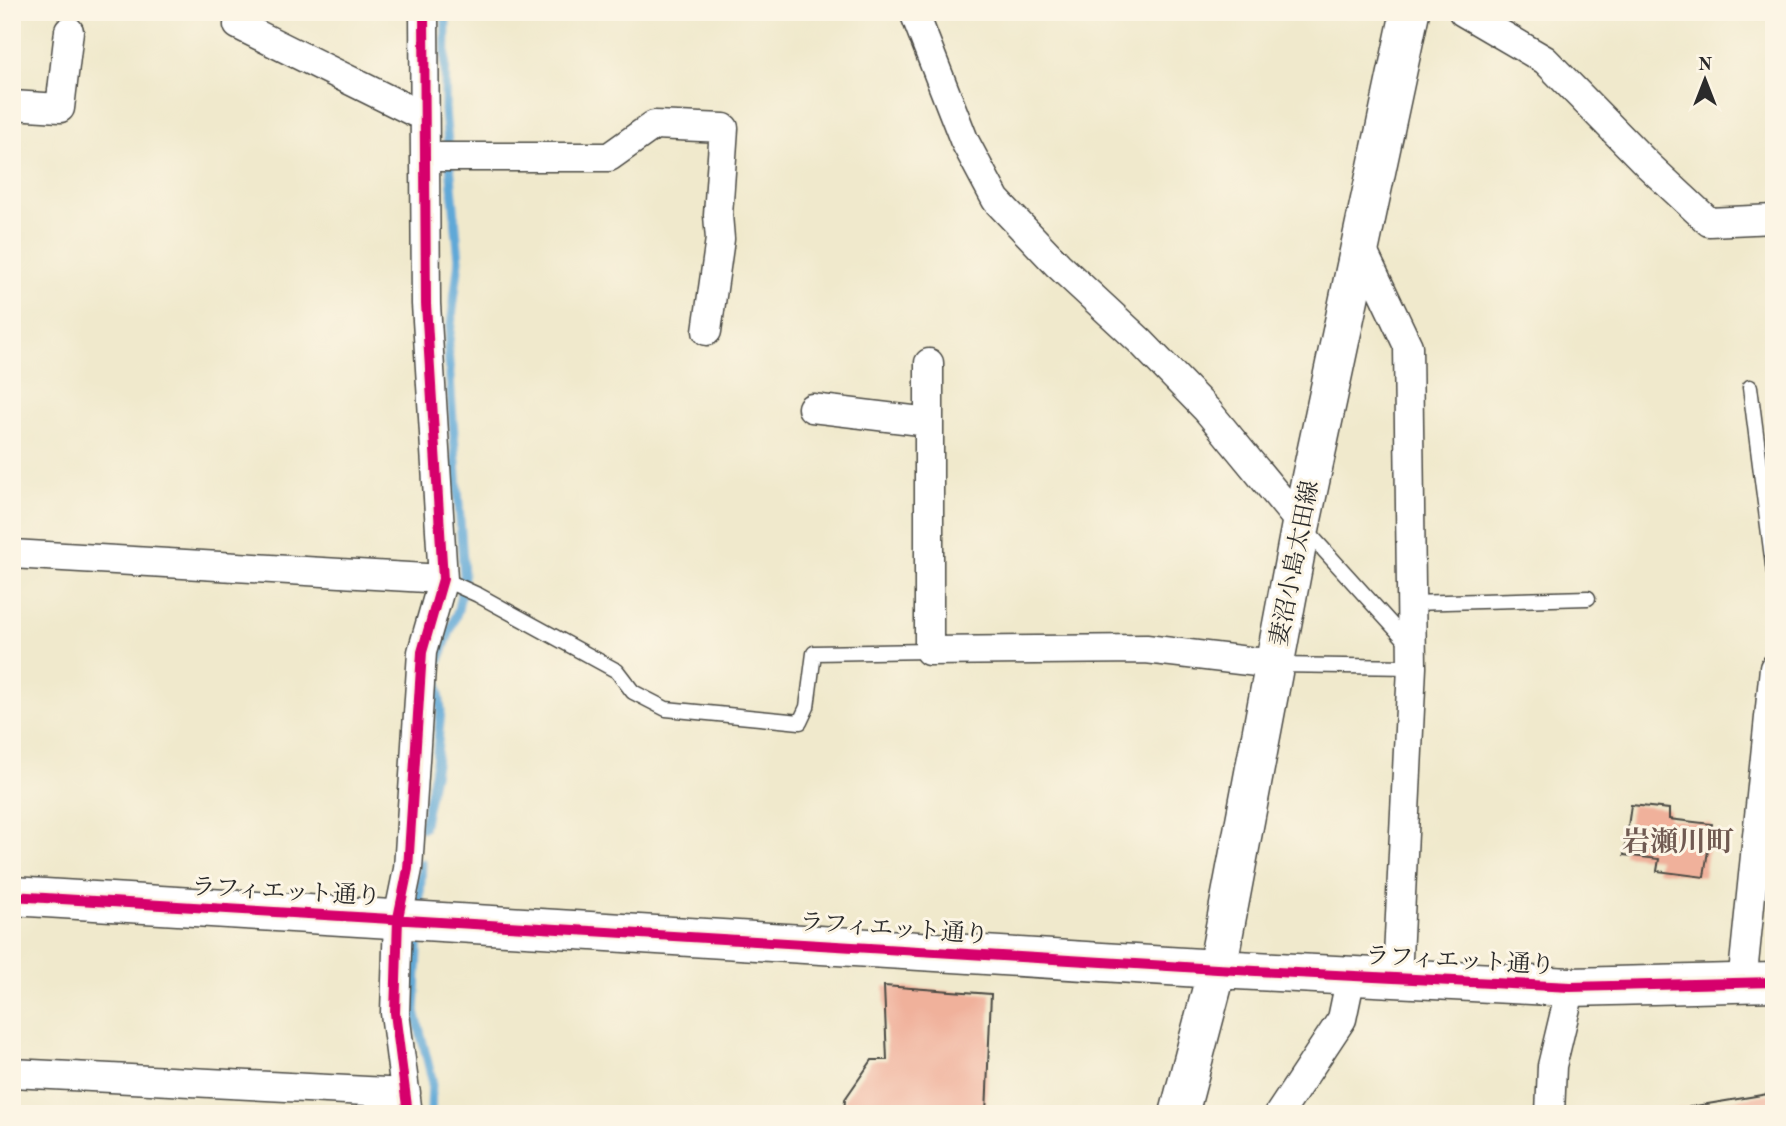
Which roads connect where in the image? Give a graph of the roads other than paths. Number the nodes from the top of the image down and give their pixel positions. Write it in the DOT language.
graph roads {
  1 [pos="424,12"];
  2 [pos="914,12"];
  3 [pos="1410,12"];
  4 [pos="1463,12"];
  5 [pos="238,26"];
  6 [pos="69,31"];
  7 [pos="12,105"];
  8 [pos="424,117"];
  9 [pos="425,156"];
  10 [pos="1774,219"];
  11 [pos="1362,247"];
  12 [pos="707,331"];
  13 [pos="929,363"];
  14 [pos="1751,387"];
  15 [pos="812,408"];
  16 [pos="929,422"];
  17 [pos="1301,524"];
  18 [pos="12,554"];
  19 [pos="1774,573"];
  20 [pos="443,579"];
  21 [pos="1588,598"];
  22 [pos="1411,603"];
  23 [pos="929,651"];
  24 [pos="1412,657"];
  25 [pos="1274,664"];
  26 [pos="1773,674"];
  27 [pos="12,896"];
  28 [pos="398,918"];
  29 [pos="1217,969"];
  30 [pos="1352,976"];
  31 [pos="1397,978"];
  32 [pos="1758,983"];
  33 [pos="1571,987"];
  34 [pos="12,1073"];
  35 [pos="407,1103"];
  36 [pos="1180,1114"];
  37 [pos="1279,1114"];
  38 [pos="1550,1114"];
  1 -- 8 [label="street"];
  2 -- 17 [label="street"];
  3 -- 11 [label="street, 妻沼小島太田線"];
  4 -- 10 [label="street"];
  5 -- 8 [label="street"];
  6 -- 7 [label="street"];
  8 -- 9 [label="street"];
  9 -- 12 [label="street"];
  9 -- 20 [label="street"];
  11 -- 17 [label="street, 妻沼小島太田線"];
  11 -- 22 [label="street"];
  13 -- 16 [label="street"];
  14 -- 19 [label="lane"];
  15 -- 16 [label="street"];
  16 -- 23 [label="street"];
  17 -- 24 [label="lane"];
  17 -- 25 [label="street, 妻沼小島太田線"];
  18 -- 20 [label="street"];
  20 -- 23 [label="lane"];
  20 -- 28 [label="street"];
  21 -- 22 [label="lane"];
  22 -- 24 [label="street"];
  23 -- 25 [label="street"];
  24 -- 25 [label="lane"];
  24 -- 31 [label="street"];
  25 -- 29 [label="street, 妻沼小島太田線"];
  26 -- 32 [label="street"];
  27 -- 28 [label="street, ラフィエット通り"];
  28 -- 29 [label="street, ラフィエット通り"];
  28 -- 35 [label="street"];
  29 -- 30 [label="street, ラフィエット通り"];
  29 -- 36 [label="street, 妻沼小島太田線"];
  30 -- 31 [label="street, ラフィエット通り"];
  30 -- 37 [label="street"];
  31 -- 33 [label="street, ラフィエット通り"];
  32 -- 33 [label="street, ラフィエット通り"];
  33 -- 38 [label="street"];
  34 -- 35 [label="street"];
}
